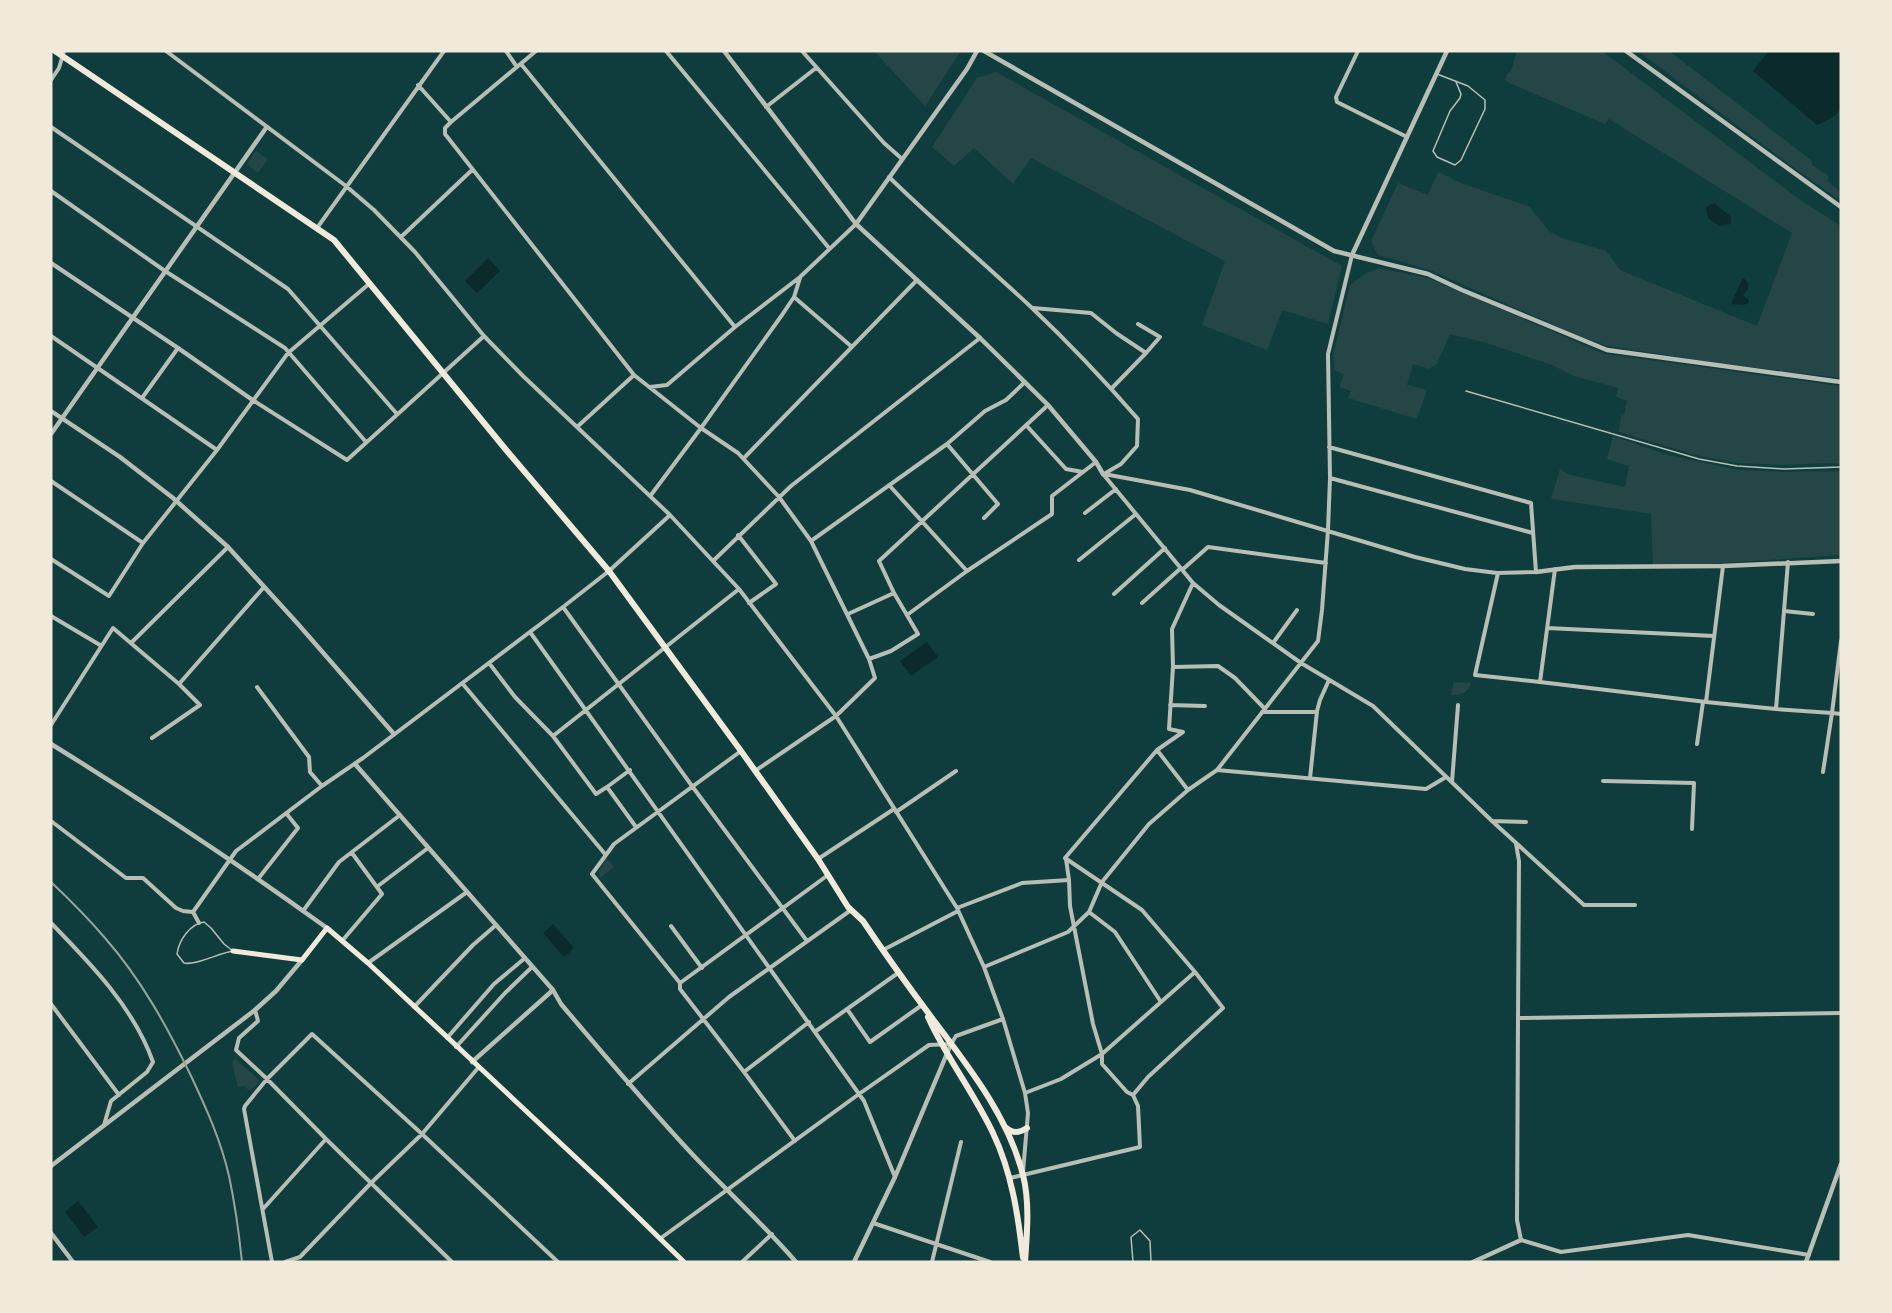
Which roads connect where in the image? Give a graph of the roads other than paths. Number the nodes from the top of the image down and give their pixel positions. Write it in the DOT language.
graph roads {
  1 [pos="166,51"];
  2 [pos="444,51"];
  3 [pos="506,51"];
  4 [pos="536,51"];
  5 [pos="666,51"];
  6 [pos="724,51"];
  7 [pos="802,51"];
  8 [pos="977,51"];
  9 [pos="984,51"];
  10 [pos="1358,51"];
  11 [pos="1447,51"];
  12 [pos="1626,51"];
  13 [pos="60,52"];
  14 [pos="521,63"];
  15 [pos="517,67"];
  16 [pos="816,68"];
  17 [pos="1437,74"];
  18 [pos="51,80"];
  19 [pos="1456,82"];
  20 [pos="418,86"];
  21 [pos="766,107"];
  22 [pos="451,122"];
  23 [pos="51,127"];
  24 [pos="266,128"];
  25 [pos="1407,137"];
  26 [pos="901,158"];
  27 [pos="472,170"];
  28 [pos="235,172"];
  29 [pos="889,176"];
  30 [pos="346,186"];
  31 [pos="51,191"];
  32 [pos="1841,207"];
  33 [pos="856,224"];
  34 [pos="196,228"];
  35 [pos="317,228"];
  36 [pos="401,237"];
  37 [pos="828,248"];
  38 [pos="1352,255"];
  39 [pos="51,263"];
  40 [pos="165,271"];
  41 [pos="800,277"];
  42 [pos="917,280"];
  43 [pos="371,283"];
  44 [pos="794,297"];
  45 [pos="1032,308"];
  46 [pos="131,317"];
  47 [pos="1138,324"];
  48 [pos="320,326"];
  49 [pos="735,327"];
  50 [pos="51,336"];
  51 [pos="484,336"];
  52 [pos="980,338"];
  53 [pos="852,347"];
  54 [pos="178,348"];
  55 [pos="288,353"];
  56 [pos="1146,353"];
  57 [pos="97,367"];
  58 [pos="443,372"];
  59 [pos="634,375"];
  60 [pos="1025,382"];
  61 [pos="1841,382"];
  62 [pos="649,387"];
  63 [pos="1112,388"];
  64 [pos="1466,391"];
  65 [pos="142,398"];
  66 [pos="254,401"];
  67 [pos="1048,405"];
  68 [pos="51,411"];
  69 [pos="397,414"];
  70 [pos="62,418"];
  71 [pos="1026,425"];
  72 [pos="577,427"];
  73 [pos="701,428"];
  74 [pos="51,434"];
  75 [pos="366,442"];
  76 [pos="947,444"];
  77 [pos="1329,447"];
  78 [pos="217,450"];
  79 [pos="744,459"];
  80 [pos="1096,462"];
  81 [pos="1841,467"];
  82 [pos="1083,472"];
  83 [pos="974,474"];
  84 [pos="1103,474"];
  85 [pos="1330,478"];
  86 [pos="51,481"];
  87 [pos="889,485"];
  88 [pos="1116,489"];
  89 [pos="651,495"];
  90 [pos="779,497"];
  91 [pos="177,501"];
  92 [pos="1085,513"];
  93 [pos="1136,514"];
  94 [pos="670,515"];
  95 [pos="984,518"];
  96 [pos="922,521"];
  97 [pos="1328,530"];
  98 [pos="1533,533"];
  99 [pos="738,535"];
  100 [pos="810,541"];
  101 [pos="143,543"];
  102 [pos="228,547"];
  103 [pos="1165,549"];
  104 [pos="51,559"];
  105 [pos="1079,560"];
  106 [pos="713,561"];
  107 [pos="1841,561"];
  108 [pos="1788,562"];
  109 [pos="1326,563"];
  110 [pos="1723,567"];
  111 [pos="1555,568"];
  112 [pos="1182,569"];
  113 [pos="609,571"];
  114 [pos="967,571"];
  115 [pos="1536,572"];
  116 [pos="1497,573"];
  117 [pos="1193,583"];
  118 [pos="265,586"];
  119 [pos="739,589"];
  120 [pos="894,593"];
  121 [pos="1114,594"];
  122 [pos="749,603"];
  123 [pos="1143,603"];
  124 [pos="563,607"];
  125 [pos="1297,610"];
  126 [pos="1784,611"];
  127 [pos="848,614"];
  128 [pos="1813,614"];
  129 [pos="907,615"];
  130 [pos="51,616"];
  131 [pos="1546,628"];
  132 [pos="530,632"];
  133 [pos="1714,636"];
  134 [pos="1841,641"];
  135 [pos="131,643"];
  136 [pos="1273,643"];
  137 [pos="100,645"];
  138 [pos="666,647"];
  139 [pos="869,659"];
  140 [pos="489,663"];
  141 [pos="1301,663"];
  142 [pos="1173,667"];
  143 [pos="1329,680"];
  144 [pos="1540,682"];
  145 [pos="462,683"];
  146 [pos="179,684"];
  147 [pos="618,685"];
  148 [pos="257,687"];
  149 [pos="1705,702"];
  150 [pos="1170,705"];
  151 [pos="1458,705"];
  152 [pos="1205,706"];
  153 [pos="585,709"];
  154 [pos="1776,709"];
  155 [pos="1263,710"];
  156 [pos="1318,712"];
  157 [pos="1832,713"];
  158 [pos="1841,714"];
  159 [pos="836,716"];
  160 [pos="51,725"];
  161 [pos="394,734"];
  162 [pos="553,736"];
  163 [pos="152,738"];
  164 [pos="51,744"];
  165 [pos="1697,744"];
  166 [pos="1157,750"];
  167 [pos="741,751"];
  168 [pos="355,764"];
  169 [pos="630,770"];
  170 [pos="1217,770"];
  171 [pos="755,771"];
  172 [pos="956,771"];
  173 [pos="1823,772"];
  174 [pos="1446,777"];
  175 [pos="1310,778"];
  176 [pos="1603,781"];
  177 [pos="1452,783"];
  178 [pos="322,786"];
  179 [pos="692,786"];
  180 [pos="607,787"];
  181 [pos="1188,790"];
  182 [pos="658,811"];
  183 [pos="895,811"];
  184 [pos="286,813"];
  185 [pos="400,815"];
  186 [pos="51,821"];
  187 [pos="1492,821"];
  188 [pos="1526,822"];
  189 [pos="636,827"];
  190 [pos="1692,829"];
  191 [pos="1516,843"];
  192 [pos="428,848"];
  193 [pos="352,853"];
  194 [pos="605,854"];
  195 [pos="1065,858"];
  196 [pos="230,859"];
  197 [pos="818,859"];
  198 [pos="828,875"];
  199 [pos="258,879"];
  200 [pos="1069,880"];
  201 [pos="1102,882"];
  202 [pos="378,886"];
  203 [pos="467,892"];
  204 [pos="1635,905"];
  205 [pos="783,908"];
  206 [pos="852,910"];
  207 [pos="957,910"];
  208 [pos="303,911"];
  209 [pos="193,912"];
  210 [pos="1089,912"];
  211 [pos="51,923"];
  212 [pos="199,923"];
  213 [pos="496,925"];
  214 [pos="671,926"];
  215 [pos="1074,927"];
  216 [pos="327,928"];
  217 [pos="746,936"];
  218 [pos="342,940"];
  219 [pos="807,941"];
  220 [pos="883,950"];
  221 [pos="233,951"];
  222 [pos="525,958"];
  223 [pos="302,960"];
  224 [pos="368,963"];
  225 [pos="532,967"];
  226 [pos="984,967"];
  227 [pos="702,968"];
  228 [pos="770,968"];
  229 [pos="899,972"];
  230 [pos="1195,972"];
  231 [pos="680,983"];
  232 [pos="552,990"];
  233 [pos="1161,1002"];
  234 [pos="51,1004"];
  235 [pos="922,1005"];
  236 [pos="414,1007"];
  237 [pos="847,1009"];
  238 [pos="255,1011"];
  239 [pos="1841,1013"];
  240 [pos="703,1018"];
  241 [pos="1518,1018"];
  242 [pos="1003,1019"];
  243 [pos="809,1022"];
  244 [pos="816,1031"];
  245 [pos="447,1038"];
  246 [pos="940,1044"];
  247 [pos="951,1044"];
  248 [pos="456,1047"];
  249 [pos="946,1054"];
  250 [pos="1102,1054"];
  251 [pos="472,1062"];
  252 [pos="478,1068"];
  253 [pos="744,1071"];
  254 [pos="267,1079"];
  255 [pos="628,1084"];
  256 [pos="1025,1093"];
  257 [pos="859,1094"];
  258 [pos="119,1095"];
  259 [pos="1133,1095"];
  260 [pos="104,1125"];
  261 [pos="1005,1127"];
  262 [pos="1027,1128"];
  263 [pos="422,1134"];
  264 [pos="326,1139"];
  265 [pos="795,1141"];
  266 [pos="960,1142"];
  267 [pos="1841,1164"];
  268 [pos="51,1167"];
  269 [pos="1023,1175"];
  270 [pos="895,1177"];
  271 [pos="1010,1178"];
  272 [pos="371,1183"];
  273 [pos="728,1190"];
  274 [pos="263,1209"];
  275 [pos="873,1222"];
  276 [pos="51,1233"];
  277 [pos="772,1234"];
  278 [pos="661,1238"];
  279 [pos="1521,1240"];
  280 [pos="937,1244"];
  281 [pos="1809,1255"];
  282 [pos="72,1262"];
  283 [pos="272,1262"];
  284 [pos="285,1262"];
  285 [pos="452,1262"];
  286 [pos="558,1262"];
  287 [pos="684,1262"];
  288 [pos="742,1262"];
  289 [pos="796,1262"];
  290 [pos="854,1262"];
  291 [pos="932,1262"];
  292 [pos="990,1262"];
  293 [pos="1024,1262"];
  294 [pos="1133,1262"];
  295 [pos="1151,1262"];
  296 [pos="1473,1262"];
  297 [pos="1806,1262"];
  1 -- 24 [label="street"];
  2 -- 20 [label="street"];
  3 -- 15 [label="street"];
  4 -- 14 [label="street"];
  5 -- 37 [label="street"];
  6 -- 21 [label="street"];
  7 -- 16 [label="street"];
  8 -- 26 [label="street"];
  9 -- 38 [label="street"];
  10 -- 25 [label="street"];
  11 -- 17 [label="street"];
  12 -- 32 [label="street"];
  13 -- 18 [label="street"];
  13 -- 28 [label="highway"];
  14 -- 15 [label="street"];
  14 -- 49 [label="street"];
  15 -- 22 [label="street"];
  16 -- 21 [label="street"];
  16 -- 26 [label="street"];
  17 -- 19 [label="lane"];
  17 -- 25 [label="street"];
  19 -- 19 [label="lane"];
  20 -- 22 [label="street"];
  20 -- 30 [label="street"];
  21 -- 33 [label="street"];
  22 -- 27 [label="street"];
  23 -- 34 [label="street"];
  24 -- 28 [label="street"];
  24 -- 30 [label="street"];
  25 -- 38 [label="street"];
  26 -- 29 [label="street"];
  27 -- 36 [label="street"];
  27 -- 59 [label="street"];
  28 -- 34 [label="street"];
  28 -- 35 [label="highway"];
  29 -- 33 [label="street"];
  29 -- 45 [label="street"];
  30 -- 35 [label="street"];
  30 -- 36 [label="street"];
  31 -- 40 [label="street"];
  33 -- 37 [label="street"];
  33 -- 42 [label="street"];
  34 -- 40 [label="street"];
  34 -- 48 [label="street"];
  35 -- 43 [label="highway"];
  36 -- 51 [label="street"];
  37 -- 41 [label="street"];
  38 -- 61 [label="street"];
  38 -- 77 [label="street"];
  39 -- 46 [label="street"];
  40 -- 46 [label="street"];
  40 -- 55 [label="street"];
  41 -- 44 [label="street"];
  41 -- 49 [label="street"];
  42 -- 52 [label="street"];
  42 -- 53 [label="street"];
  43 -- 48 [label="street"];
  43 -- 58 [label="highway"];
  44 -- 53 [label="street"];
  44 -- 73 [label="street"];
  45 -- 56 [label="street"];
  45 -- 63 [label="street"];
  46 -- 54 [label="street"];
  46 -- 57 [label="street"];
  47 -- 56 [label="street"];
  48 -- 55 [label="street"];
  48 -- 69 [label="street"];
  49 -- 62 [label="street"];
  50 -- 57 [label="street"];
  51 -- 58 [label="street"];
  51 -- 72 [label="street"];
  52 -- 60 [label="street"];
  52 -- 90 [label="street"];
  53 -- 79 [label="street"];
  54 -- 65 [label="street"];
  54 -- 66 [label="street"];
  55 -- 66 [label="street"];
  55 -- 75 [label="street"];
  56 -- 63 [label="street"];
  57 -- 65 [label="street"];
  57 -- 70 [label="street"];
  58 -- 69 [label="street"];
  58 -- 113 [label="highway"];
  59 -- 62 [label="street"];
  59 -- 72 [label="street"];
  60 -- 67 [label="street"];
  60 -- 76 [label="street"];
  62 -- 73 [label="street"];
  63 -- 84 [label="street"];
  64 -- 81 [label="lane"];
  65 -- 78 [label="street"];
  66 -- 75 [label="street"];
  66 -- 78 [label="street"];
  67 -- 71 [label="street"];
  67 -- 80 [label="street"];
  68 -- 70 [label="street"];
  69 -- 75 [label="street"];
  70 -- 74 [label="street"];
  70 -- 91 [label="street"];
  71 -- 82 [label="street"];
  71 -- 83 [label="street"];
  72 -- 89 [label="street"];
  73 -- 79 [label="street"];
  73 -- 89 [label="street"];
  76 -- 83 [label="street"];
  76 -- 87 [label="street"];
  77 -- 85 [label="street"];
  77 -- 98 [label="street"];
  78 -- 91 [label="street"];
  79 -- 90 [label="street"];
  80 -- 82 [label="street"];
  80 -- 84 [label="street"];
  82 -- 114 [label="street"];
  83 -- 95 [label="street"];
  83 -- 96 [label="street"];
  84 -- 88 [label="street"];
  84 -- 97 [label="street"];
  85 -- 97 [label="street"];
  85 -- 98 [label="street"];
  86 -- 101 [label="street"];
  87 -- 96 [label="street"];
  87 -- 100 [label="street"];
  88 -- 92 [label="street"];
  88 -- 93 [label="street"];
  89 -- 94 [label="street"];
  90 -- 99 [label="street"];
  90 -- 100 [label="street"];
  91 -- 101 [label="street"];
  91 -- 102 [label="street"];
  93 -- 103 [label="street"];
  93 -- 105 [label="street"];
  94 -- 106 [label="street"];
  94 -- 113 [label="street"];
  96 -- 114 [label="street"];
  96 -- 120 [label="street"];
  97 -- 109 [label="street"];
  97 -- 116 [label="street"];
  98 -- 115 [label="street"];
  99 -- 106 [label="street"];
  99 -- 122 [label="street"];
  100 -- 127 [label="street"];
  101 -- 104 [label="street"];
  102 -- 118 [label="street"];
  102 -- 135 [label="street"];
  103 -- 112 [label="street"];
  103 -- 121 [label="street"];
  106 -- 119 [label="street"];
  107 -- 108 [label="street"];
  108 -- 110 [label="street"];
  108 -- 126 [label="street"];
  109 -- 112 [label="street"];
  109 -- 141 [label="street"];
  110 -- 111 [label="street"];
  110 -- 133 [label="street"];
  111 -- 115 [label="street"];
  111 -- 131 [label="street"];
  112 -- 117 [label="street"];
  112 -- 123 [label="street"];
  113 -- 124 [label="street"];
  113 -- 138 [label="highway"];
  114 -- 129 [label="street"];
  115 -- 116 [label="street"];
  116 -- 144 [label="street"];
  117 -- 136 [label="street"];
  117 -- 142 [label="street"];
  118 -- 146 [label="street"];
  118 -- 161 [label="street"];
  119 -- 122 [label="street"];
  119 -- 138 [label="street"];
  120 -- 127 [label="street"];
  120 -- 129 [label="street"];
  122 -- 159 [label="street"];
  124 -- 132 [label="street"];
  124 -- 147 [label="street"];
  125 -- 136 [label="street"];
  126 -- 128 [label="street"];
  126 -- 154 [label="street"];
  127 -- 139 [label="street"];
  129 -- 139 [label="street"];
  130 -- 137 [label="street"];
  131 -- 133 [label="street"];
  131 -- 144 [label="street"];
  132 -- 140 [label="street"];
  132 -- 153 [label="street"];
  133 -- 149 [label="street"];
  134 -- 157 [label="street"];
  135 -- 137 [label="street"];
  135 -- 146 [label="street"];
  136 -- 141 [label="street"];
  137 -- 160 [label="street"];
  138 -- 147 [label="street"];
  138 -- 167 [label="highway"];
  139 -- 159 [label="street"];
  140 -- 145 [label="street"];
  140 -- 162 [label="street"];
  141 -- 143 [label="street"];
  141 -- 155 [label="street"];
  142 -- 150 [label="street"];
  142 -- 155 [label="street"];
  143 -- 156 [label="street"];
  143 -- 174 [label="street"];
  144 -- 149 [label="street"];
  145 -- 161 [label="street"];
  145 -- 194 [label="street"];
  146 -- 163 [label="street"];
  147 -- 153 [label="street"];
  147 -- 179 [label="street"];
  148 -- 178 [label="street"];
  149 -- 154 [label="street"];
  149 -- 165 [label="street"];
  150 -- 152 [label="street"];
  150 -- 166 [label="street"];
  151 -- 177 [label="street"];
  153 -- 162 [label="street"];
  153 -- 169 [label="street"];
  154 -- 157 [label="street"];
  155 -- 156 [label="street"];
  155 -- 170 [label="street"];
  156 -- 175 [label="street"];
  157 -- 158 [label="street"];
  157 -- 173 [label="street"];
  159 -- 171 [label="street"];
  159 -- 183 [label="street"];
  161 -- 168 [label="street"];
  162 -- 180 [label="street"];
  164 -- 196 [label="street"];
  166 -- 181 [label="street"];
  166 -- 195 [label="street"];
  167 -- 171 [label="highway"];
  167 -- 179 [label="street"];
  168 -- 178 [label="street"];
  168 -- 185 [label="street"];
  169 -- 180 [label="street"];
  169 -- 182 [label="street"];
  170 -- 175 [label="street"];
  170 -- 181 [label="street"];
  171 -- 197 [label="highway"];
  172 -- 183 [label="street"];
  174 -- 175 [label="street"];
  174 -- 177 [label="street"];
  176 -- 190 [label="street"];
  177 -- 187 [label="street"];
  178 -- 184 [label="street"];
  179 -- 182 [label="street"];
  179 -- 205 [label="street"];
  180 -- 189 [label="street"];
  181 -- 201 [label="street"];
  182 -- 189 [label="street"];
  182 -- 217 [label="street"];
  183 -- 197 [label="street"];
  183 -- 207 [label="street"];
  184 -- 196 [label="street"];
  184 -- 199 [label="street"];
  185 -- 192 [label="street"];
  185 -- 193 [label="street"];
  186 -- 209 [label="street"];
  187 -- 188 [label="street"];
  187 -- 191 [label="street"];
  189 -- 194 [label="street"];
  191 -- 204 [label="street"];
  191 -- 241 [label="street"];
  192 -- 202 [label="street"];
  192 -- 203 [label="street"];
  193 -- 202 [label="street"];
  193 -- 208 [label="street"];
  194 -- 231 [label="street"];
  195 -- 200 [label="street"];
  195 -- 201 [label="street"];
  196 -- 199 [label="street"];
  196 -- 209 [label="street"];
  197 -- 198 [label="highway"];
  198 -- 205 [label="street"];
  198 -- 206 [label="highway"];
  199 -- 208 [label="street"];
  200 -- 207 [label="street"];
  200 -- 215 [label="street"];
  201 -- 210 [label="street"];
  201 -- 230 [label="street"];
  202 -- 218 [label="street"];
  203 -- 213 [label="street"];
  203 -- 224 [label="street"];
  205 -- 217 [label="street"];
  205 -- 219 [label="street"];
  206 -- 219 [label="street"];
  206 -- 220 [label="highway"];
  207 -- 220 [label="street"];
  207 -- 226 [label="street"];
  208 -- 216 [label="street"];
  209 -- 212 [label="street"];
  210 -- 215 [label="street"];
  210 -- 233 [label="street"];
  211 -- 258 [label="street"];
  212 -- 221 [label="lane"];
  212 -- 221 [label="lane"];
  213 -- 222 [label="street"];
  213 -- 236 [label="street"];
  214 -- 227 [label="street"];
  215 -- 226 [label="street"];
  215 -- 250 [label="street"];
  216 -- 218 [label="main road"];
  216 -- 223 [label="main road"];
  217 -- 227 [label="street"];
  217 -- 228 [label="street"];
  218 -- 224 [label="main road"];
  219 -- 228 [label="street"];
  220 -- 229 [label="highway"];
  221 -- 223 [label="main road"];
  222 -- 225 [label="street"];
  222 -- 245 [label="street"];
  223 -- 238 [label="street"];
  224 -- 236 [label="main road"];
  225 -- 232 [label="street"];
  225 -- 248 [label="street"];
  226 -- 242 [label="street"];
  227 -- 231 [label="street"];
  228 -- 240 [label="street"];
  228 -- 243 [label="street"];
  229 -- 235 [label="highway"];
  229 -- 237 [label="street"];
  230 -- 233 [label="street"];
  230 -- 259 [label="street"];
  231 -- 240 [label="street"];
  232 -- 251 [label="street"];
  232 -- 255 [label="street"];
  233 -- 250 [label="street"];
  234 -- 258 [label="street"];
  235 -- 237 [label="street"];
  235 -- 246 [label="highway"];
  235 -- 247 [label="highway"];
  236 -- 245 [label="main road"];
  237 -- 244 [label="street"];
  238 -- 254 [label="street"];
  238 -- 260 [label="street"];
  239 -- 241 [label="street"];
  240 -- 253 [label="street"];
  240 -- 255 [label="street"];
  241 -- 279 [label="street"];
  242 -- 247 [label="street"];
  242 -- 256 [label="street"];
  243 -- 244 [label="street"];
  243 -- 253 [label="street"];
  244 -- 257 [label="street"];
  245 -- 248 [label="main road"];
  246 -- 247 [label="street"];
  246 -- 249 [label="highway"];
  246 -- 257 [label="street"];
  247 -- 249 [label="street"];
  247 -- 261 [label="highway"];
  248 -- 251 [label="main road"];
  249 -- 270 [label="street"];
  249 -- 271 [label="highway"];
  250 -- 256 [label="street"];
  250 -- 259 [label="street"];
  251 -- 252 [label="main road"];
  252 -- 263 [label="street"];
  252 -- 278 [label="main road"];
  253 -- 265 [label="street"];
  254 -- 263 [label="street"];
  254 -- 264 [label="street"];
  254 -- 274 [label="street"];
  255 -- 273 [label="street"];
  256 -- 262 [label="street"];
  257 -- 265 [label="street"];
  257 -- 270 [label="street"];
  258 -- 260 [label="street"];
  259 -- 269 [label="street"];
  260 -- 268 [label="street"];
  261 -- 262 [label="highway"];
  261 -- 269 [label="highway"];
  262 -- 269 [label="street"];
  263 -- 272 [label="street"];
  263 -- 286 [label="street"];
  264 -- 272 [label="street"];
  264 -- 274 [label="street"];
  265 -- 273 [label="street"];
  266 -- 280 [label="street"];
  267 -- 281 [label="street"];
  269 -- 271 [label="street"];
  269 -- 293 [label="highway"];
  270 -- 275 [label="street"];
  271 -- 293 [label="highway"];
  272 -- 284 [label="street"];
  272 -- 285 [label="street"];
  273 -- 277 [label="street"];
  273 -- 278 [label="street"];
  274 -- 283 [label="street"];
  275 -- 280 [label="street"];
  275 -- 290 [label="street"];
  276 -- 282 [label="street"];
  277 -- 288 [label="street"];
  277 -- 289 [label="street"];
  278 -- 287 [label="main road"];
  279 -- 281 [label="street"];
  279 -- 296 [label="street"];
  280 -- 291 [label="street"];
  280 -- 292 [label="street"];
  281 -- 297 [label="street"];
  294 -- 295 [label="lane"];
}
